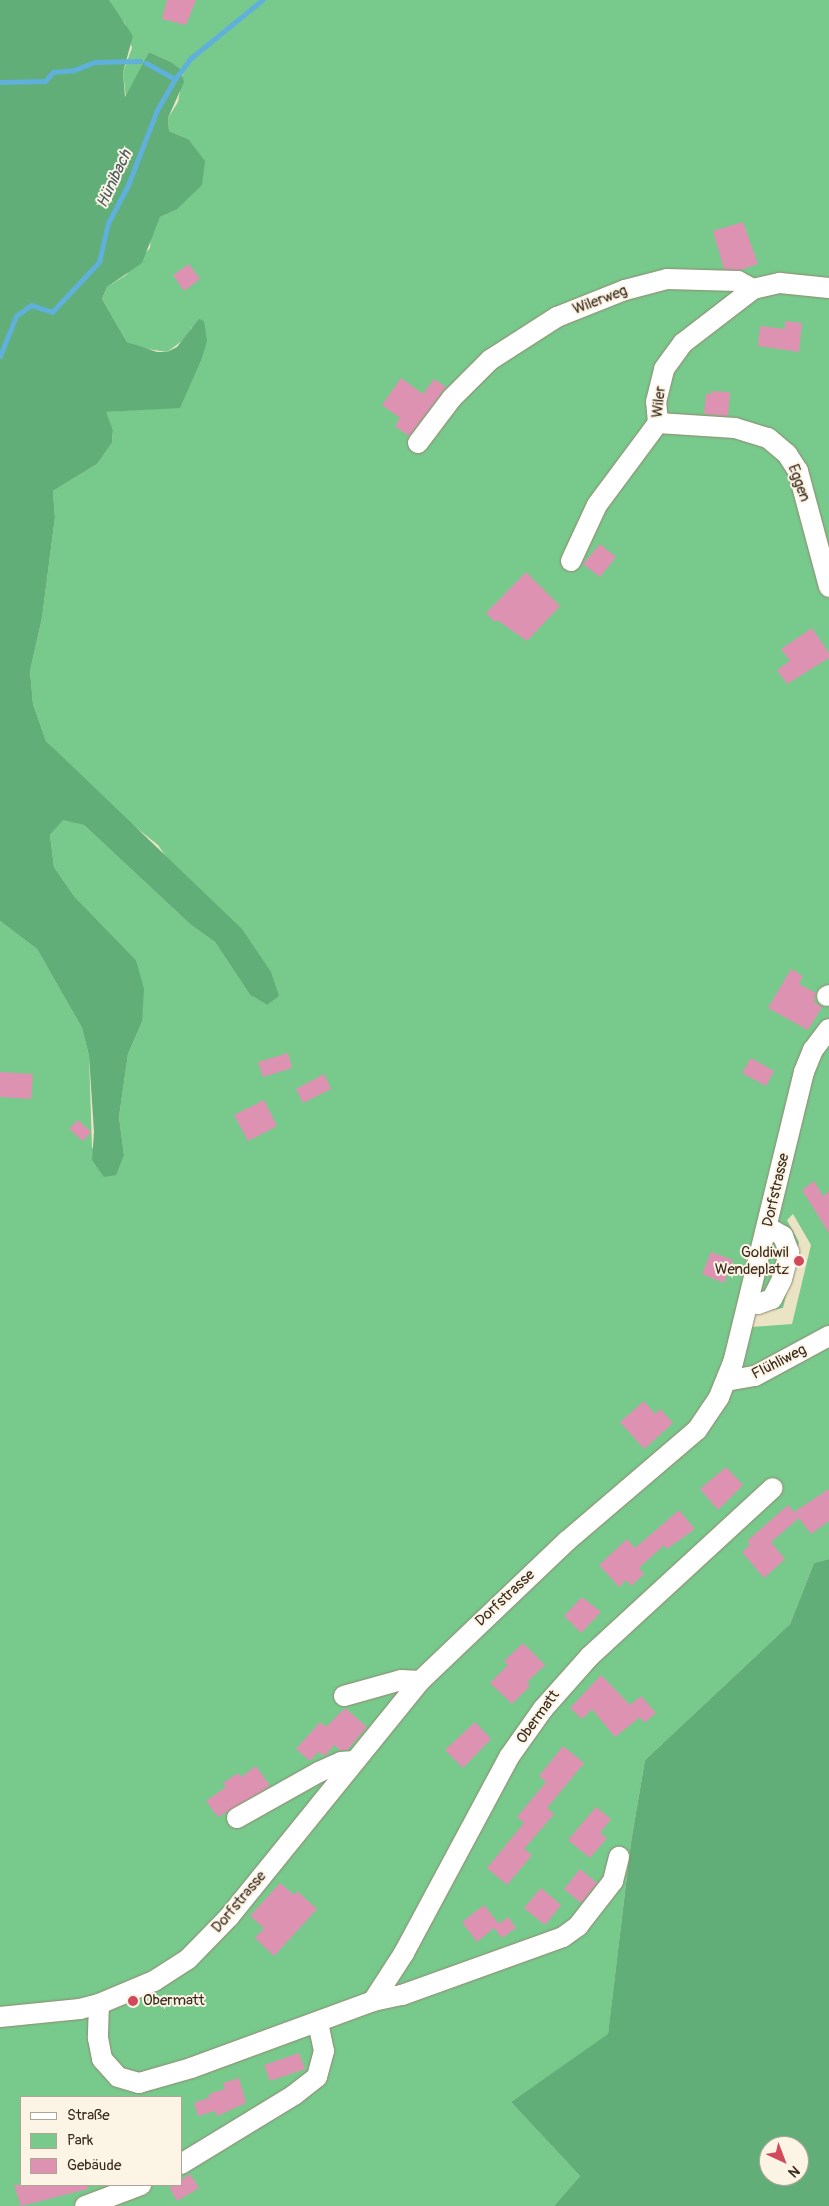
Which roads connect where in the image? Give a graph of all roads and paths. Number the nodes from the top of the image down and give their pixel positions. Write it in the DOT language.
graph roads {
  1 [pos="829,288"];
  2 [pos="753,289"];
  3 [pos="658,423"];
  4 [pos="418,443"];
  5 [pos="571,561"];
  6 [pos="829,586"];
  7 [pos="829,1029"];
  8 [pos="768,1227"];
  9 [pos="749,1301"];
  10 [pos="829,1336"];
  11 [pos="726,1381"];
  12 [pos="773,1488"];
  13 [pos="420,1681"];
  14 [pos="344,1696"];
  15 [pos="354,1761"];
  16 [pos="237,1818"];
  17 [pos="619,1857"];
  18 [pos="373,2001"];
  19 [pos="99,2004"];
  20 [pos="0,2017"];
  21 [pos="318,2023"];
  22 [pos="182,2163"];
  23 [pos="138,2186"];
  24 [pos="85,2206"];
  1 -- 2 [label="street"];
  2 -- 3 [label="street, Wiler"];
  2 -- 4 [label="street, Wilerweg"];
  3 -- 5 [label="street, Wiler"];
  3 -- 6 [label="street, Eggen"];
  7 -- 8 [label="street, Dorfstrasse"];
  8 -- 9 [label="street, Dorfstrasse"];
  8 -- 9 [label="street"];
  9 -- 11 [label="street, Dorfstrasse"];
  10 -- 11 [label="street, Flühliweg"];
  11 -- 13 [label="street, Dorfstrasse"];
  12 -- 18 [label="street, Obermatt"];
  13 -- 14 [label="street"];
  13 -- 15 [label="street, Dorfstrasse"];
  15 -- 16 [label="street"];
  15 -- 19 [label="street, Dorfstrasse"];
  17 -- 18 [label="street"];
  18 -- 21 [label="street"];
  19 -- 20 [label="street, Dorfstrasse"];
  19 -- 21 [label="street"];
  21 -- 22 [label="street"];
  23 -- 24 [label="street"];
}
